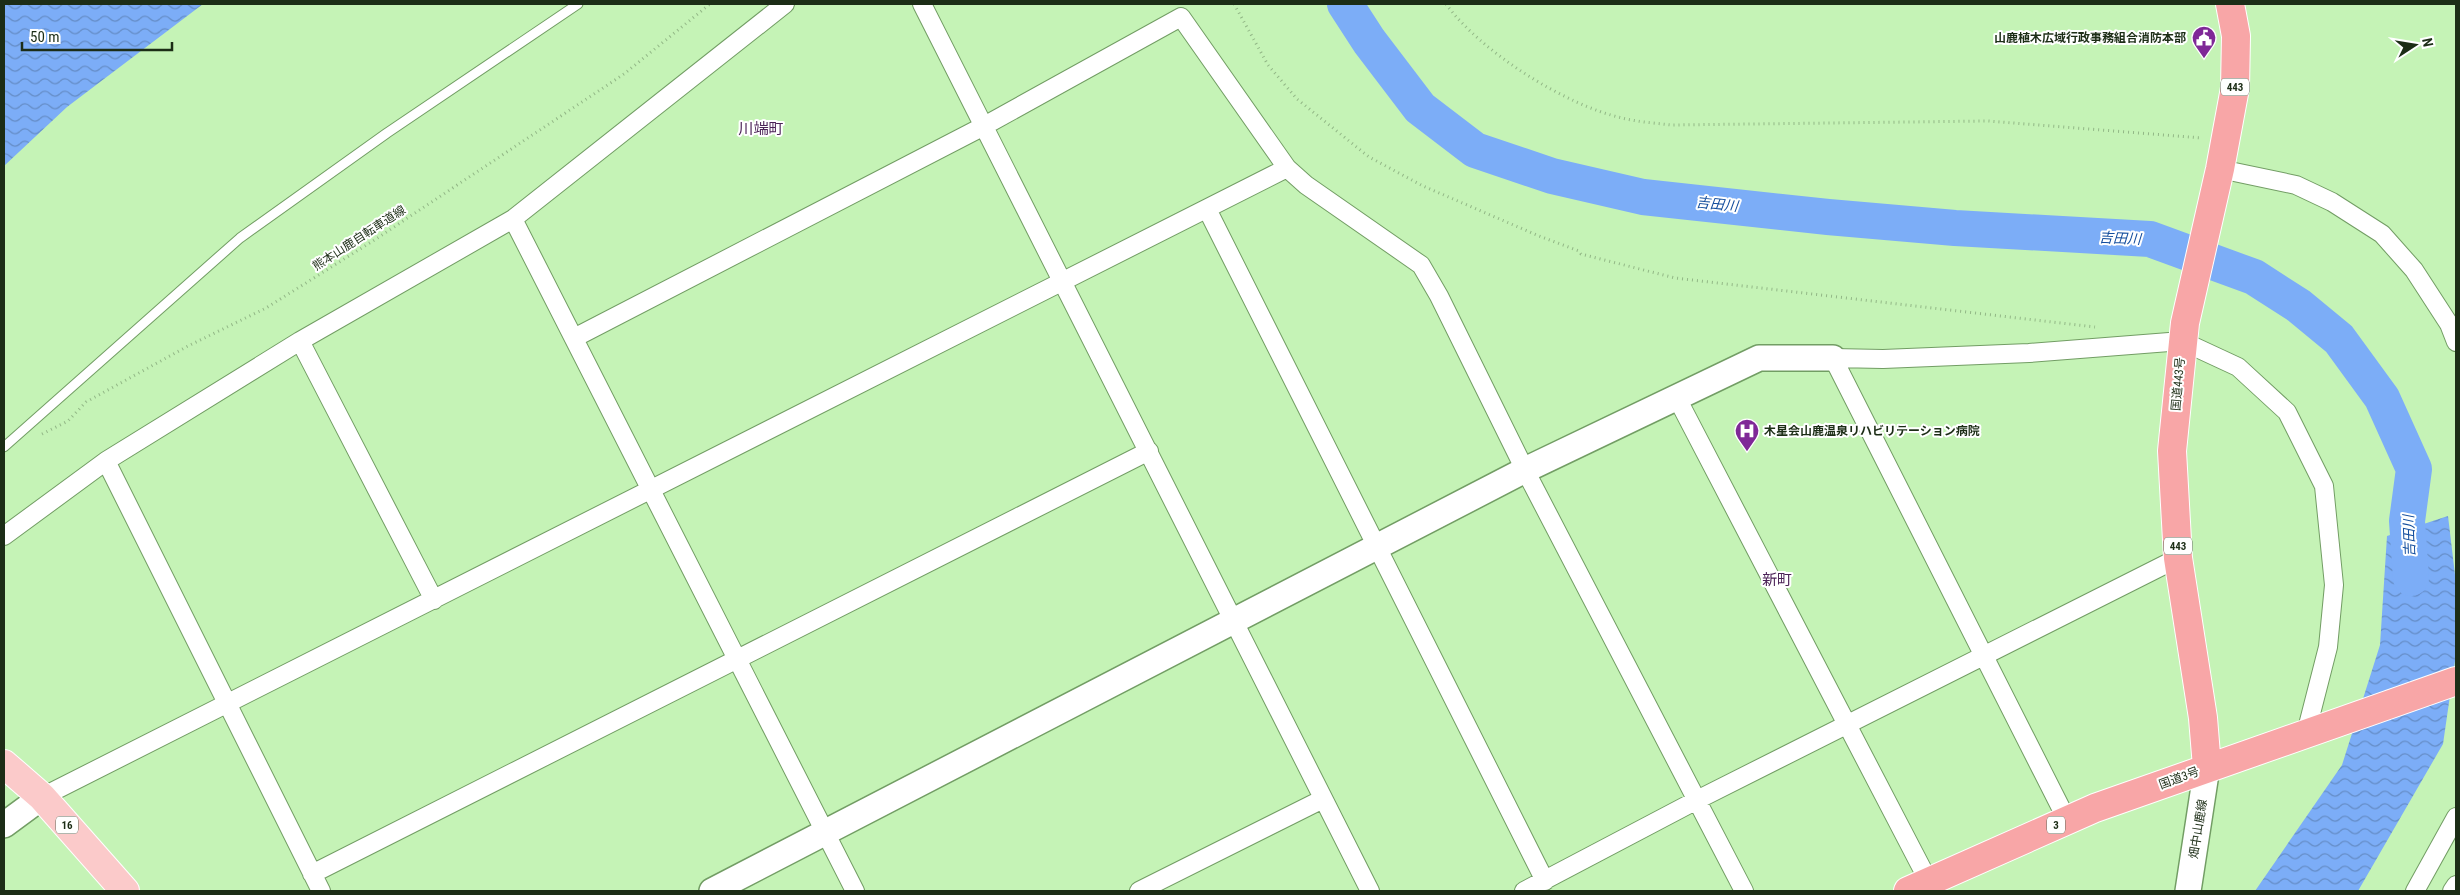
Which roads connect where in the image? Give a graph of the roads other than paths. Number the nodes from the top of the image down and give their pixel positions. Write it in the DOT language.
graph roads {
  1 [pos="578,4"];
  2 [pos="785,4"];
  3 [pos="922,4"];
  4 [pos="2230,4"];
  5 [pos="984,126"];
  6 [pos="1287,168"];
  7 [pos="2220,169"];
  8 [pos="1207,209"];
  9 [pos="514,219"];
  10 [pos="1062,282"];
  11 [pos="2184,332"];
  12 [pos="574,338"];
  13 [pos="300,341"];
  14 [pos="2456,342"];
  15 [pos="1833,358"];
  16 [pos="1676,398"];
  17 [pos="4,447"];
  18 [pos="1149,451"];
  19 [pos="106,462"];
  20 [pos="1525,470"];
  21 [pos="651,489"];
  22 [pos="4,536"];
  23 [pos="1377,547"];
  24 [pos="2178,558"];
  25 [pos="434,600"];
  26 [pos="1234,621"];
  27 [pos="1985,654"];
  28 [pos="738,659"];
  29 [pos="2456,682"];
  30 [pos="228,705"];
  31 [pos="1847,724"];
  32 [pos="2306,733"];
  33 [pos="4,764"];
  34 [pos="2207,767"];
  35 [pos="42,797"];
  36 [pos="1323,798"];
  37 [pos="1697,800"];
  38 [pos="2456,817"];
  39 [pos="2067,820"];
  40 [pos="4,825"];
  41 [pos="825,832"];
  42 [pos="312,874"];
  43 [pos="1545,881"];
  44 [pos="2456,884"];
  45 [pos="1915,889"];
  46 [pos="124,891"];
  47 [pos="321,891"];
  48 [pos="712,891"];
  49 [pos="855,891"];
  50 [pos="1139,891"];
  51 [pos="1370,891"];
  52 [pos="1524,891"];
  53 [pos="1744,891"];
  54 [pos="2188,891"];
  55 [pos="2415,891"];
  56 [pos="2452,891"];
  1 -- 17 [label="lane"];
  2 -- 9 [label="street"];
  3 -- 5 [label="street"];
  4 -- 7 [label="highway, 国道443号 / 443"];
  5 -- 6 [label="street"];
  5 -- 10 [label="street"];
  5 -- 12 [label="street"];
  6 -- 8 [label="street"];
  6 -- 20 [label="street"];
  7 -- 11 [label="highway, 国道443号 / 443"];
  7 -- 14 [label="street"];
  8 -- 10 [label="street"];
  8 -- 23 [label="street"];
  9 -- 12 [label="street"];
  9 -- 13 [label="street"];
  10 -- 18 [label="street"];
  10 -- 21 [label="street"];
  11 -- 15 [label="street"];
  11 -- 24 [label="highway, 国道443号 / 443"];
  11 -- 32 [label="street"];
  12 -- 21 [label="street"];
  13 -- 19 [label="street"];
  13 -- 25 [label="street"];
  15 -- 16 [label="street"];
  15 -- 27 [label="street"];
  16 -- 20 [label="street"];
  16 -- 31 [label="street"];
  18 -- 26 [label="street"];
  18 -- 28 [label="street"];
  19 -- 22 [label="street"];
  19 -- 30 [label="street"];
  20 -- 23 [label="street"];
  20 -- 37 [label="street"];
  21 -- 25 [label="street"];
  21 -- 28 [label="street"];
  23 -- 26 [label="street"];
  23 -- 43 [label="street"];
  24 -- 27 [label="street"];
  24 -- 34 [label="highway, 国道443号 / 443"];
  25 -- 30 [label="street"];
  26 -- 36 [label="street"];
  26 -- 41 [label="street"];
  27 -- 31 [label="street"];
  27 -- 39 [label="street"];
  28 -- 41 [label="street"];
  28 -- 42 [label="street"];
  29 -- 32 [label="highway, 国道3号 / 3"];
  30 -- 35 [label="street"];
  30 -- 42 [label="street"];
  31 -- 37 [label="street"];
  31 -- 45 [label="street"];
  32 -- 34 [label="highway, 国道3号 / 3"];
  33 -- 35 [label="main road, 16"];
  34 -- 39 [label="highway, 国道3号 / 3"];
  34 -- 54 [label="street, 畑中山鹿線"];
  35 -- 40 [label="street"];
  35 -- 46 [label="main road, 16"];
  36 -- 50 [label="street"];
  36 -- 51 [label="street"];
  37 -- 43 [label="street"];
  37 -- 53 [label="street"];
  38 -- 55 [label="street"];
  39 -- 45 [label="highway, 国道3号 / 3"];
  41 -- 48 [label="street"];
  41 -- 49 [label="street"];
  42 -- 47 [label="street"];
  43 -- 52 [label="street"];
  44 -- 56 [label="street"];
}
